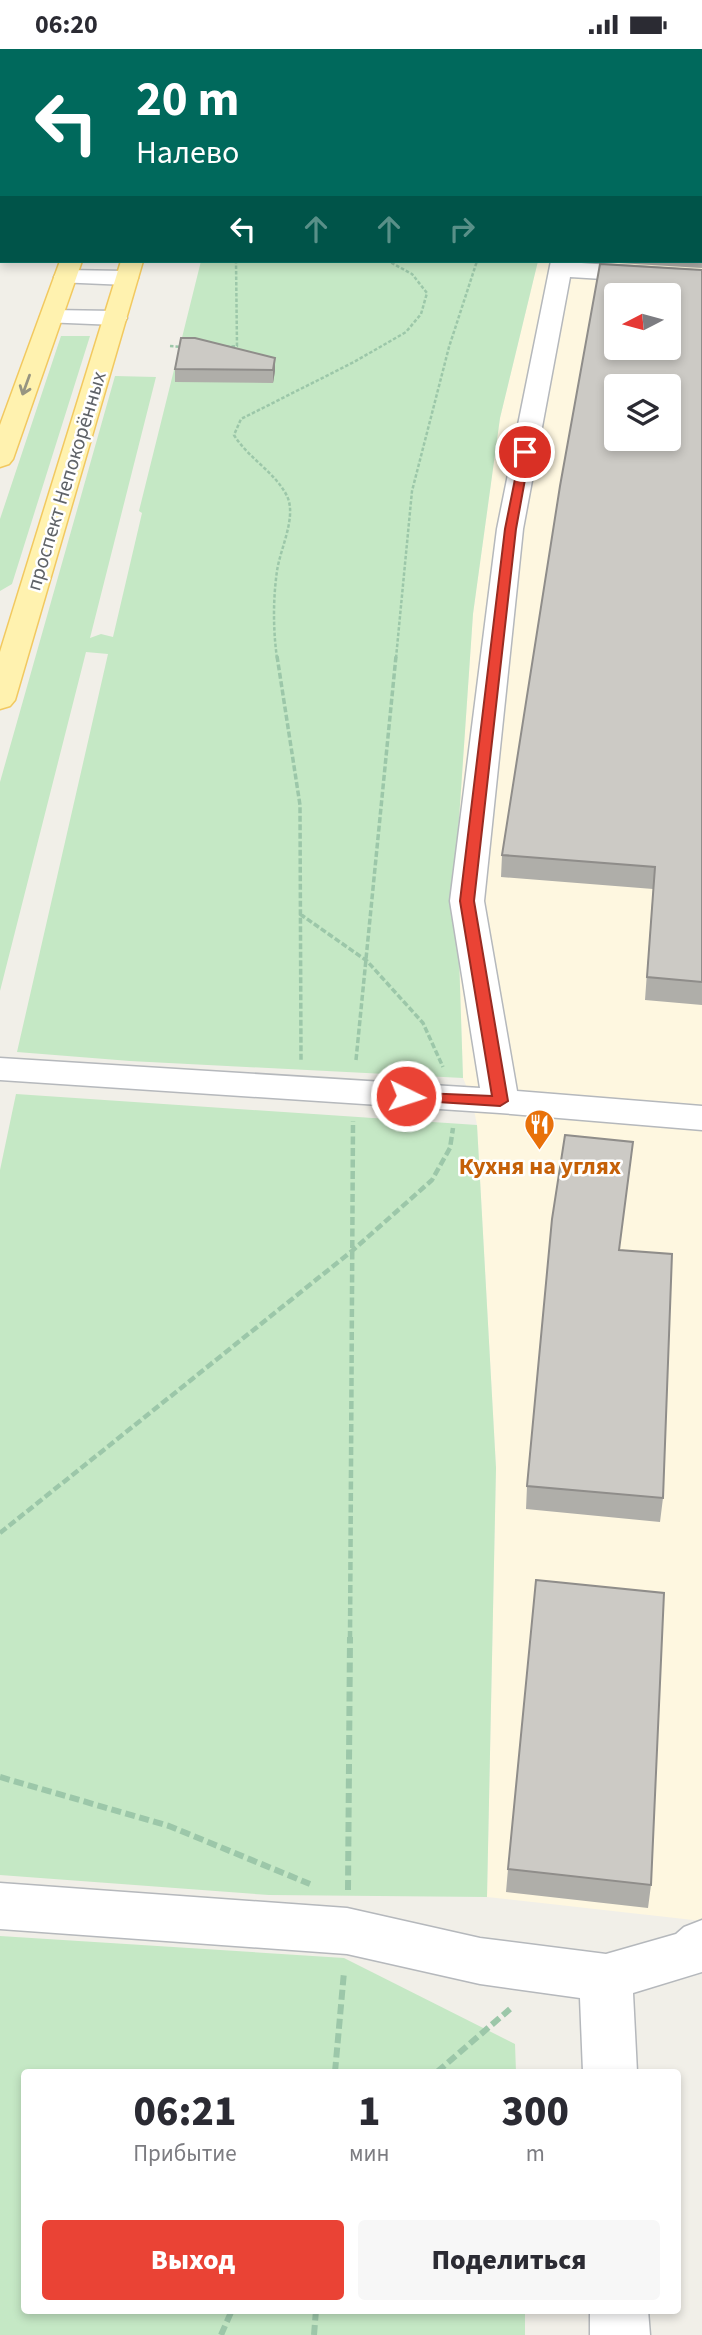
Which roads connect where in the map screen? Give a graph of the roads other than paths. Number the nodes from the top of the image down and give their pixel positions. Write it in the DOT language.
graph roads {
  1 [pos="561,266"];
  2 [pos="68,269"];
  3 [pos="130,269"];
  4 [pos="702,278"];
  5 [pos="51,317"];
  6 [pos="116,318"];
  7 [pos="0,459"];
  8 [pos="13,610"];
  9 [pos="0,700"];
  10 [pos="0,1069"];
  11 [pos="500,1101"];
  12 [pos="702,1118"];
  13 [pos="0,1906"];
  14 [pos="702,1943"];
  15 [pos="606,1978"];
  16 [pos="610,2069"];
  17 [pos="619,2314"];
  18 [pos="620,2335"];
  1 -- 4 [label="street"];
  1 -- 11 [label="street"];
  2 -- 3 [label="street"];
  2 -- 5 [label="main road"];
  3 -- 6 [label="main road, проспект Непокорённых"];
  5 -- 6 [label="street"];
  5 -- 7 [label="main road, one-way"];
  6 -- 8 [label="main road, проспект Непокорённых"];
  8 -- 9 [label="main road, проспект Непокорённых"];
  10 -- 11 [label="street"];
  11 -- 12 [label="street"];
  13 -- 15 [label="street"];
  14 -- 15 [label="street"];
  15 -- 16 [label="street"];
  17 -- 18 [label="street"];
}
